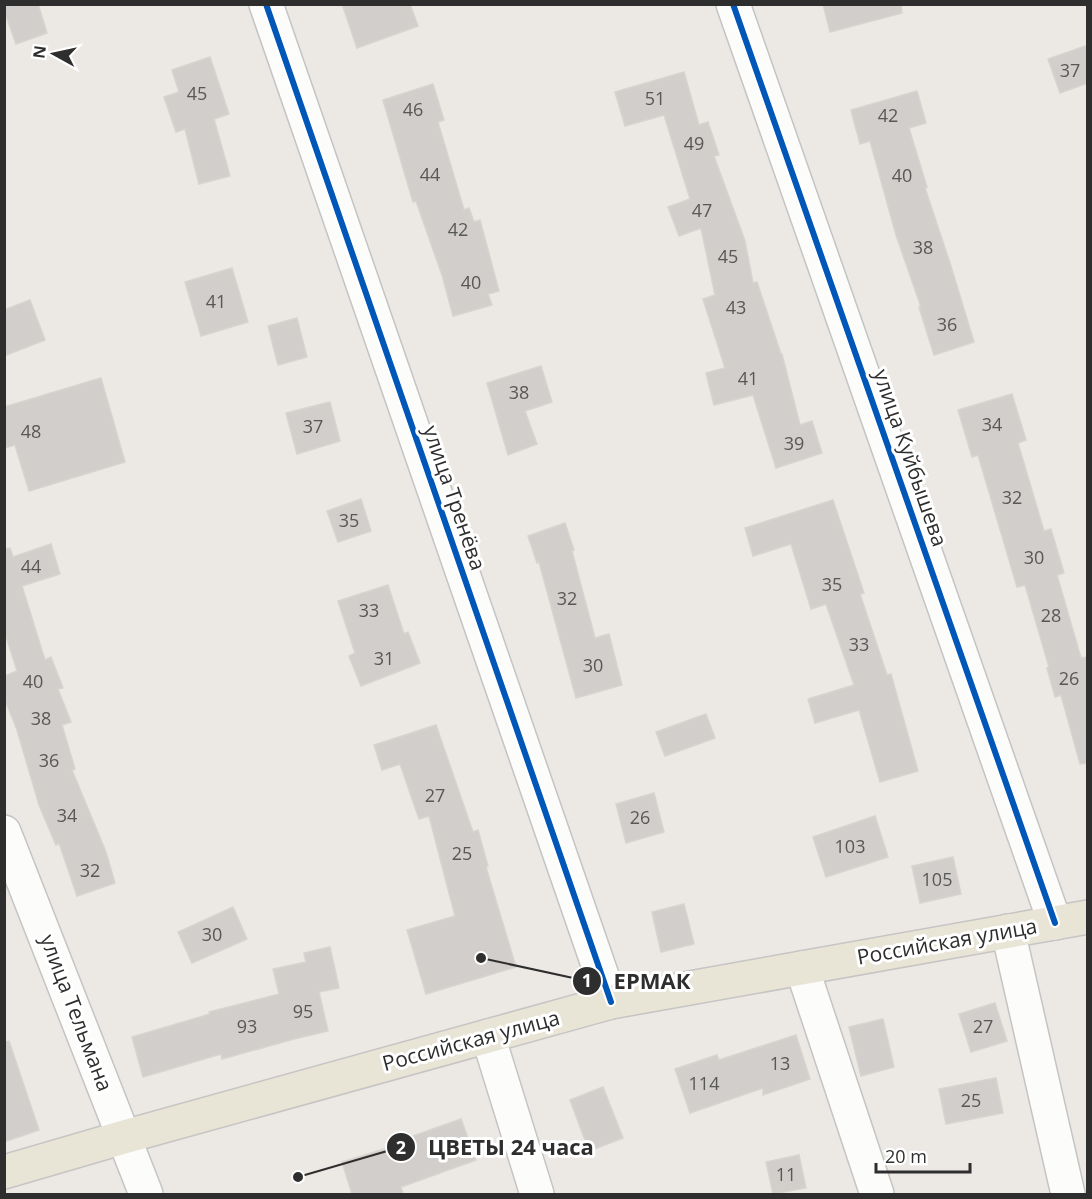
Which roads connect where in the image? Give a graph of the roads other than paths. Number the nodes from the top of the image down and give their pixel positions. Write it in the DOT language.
graph roads {
  1 [pos="266,4"];
  2 [pos="733,4"];
  3 [pos="4,832"];
  4 [pos="1088,917"];
  5 [pos="1055,923"];
  6 [pos="1008,931"];
  7 [pos="802,968"];
  8 [pos="611,1002"];
  9 [pos="488,1036"];
  10 [pos="124,1137"];
  11 [pos="4,1172"];
  12 [pos="146,1194"];
  13 [pos="537,1194"];
  14 [pos="877,1194"];
  15 [pos="1068,1194"];
  1 -- 8 [label="street, улица Тренёва"];
  2 -- 5 [label="street, улица Куйбышева"];
  3 -- 10 [label="street, улица Тельмана"];
  4 -- 5 [label="main road, Российская улица"];
  5 -- 6 [label="main road, Российская улица"];
  6 -- 7 [label="main road, Российская улица"];
  6 -- 15 [label="street"];
  7 -- 8 [label="main road, Российская улица"];
  7 -- 14 [label="street"];
  8 -- 9 [label="main road, Российская улица"];
  9 -- 10 [label="main road, Российская улица"];
  9 -- 13 [label="street"];
  10 -- 11 [label="main road, Российская улица"];
  10 -- 12 [label="street, улица Тельмана"];
}
